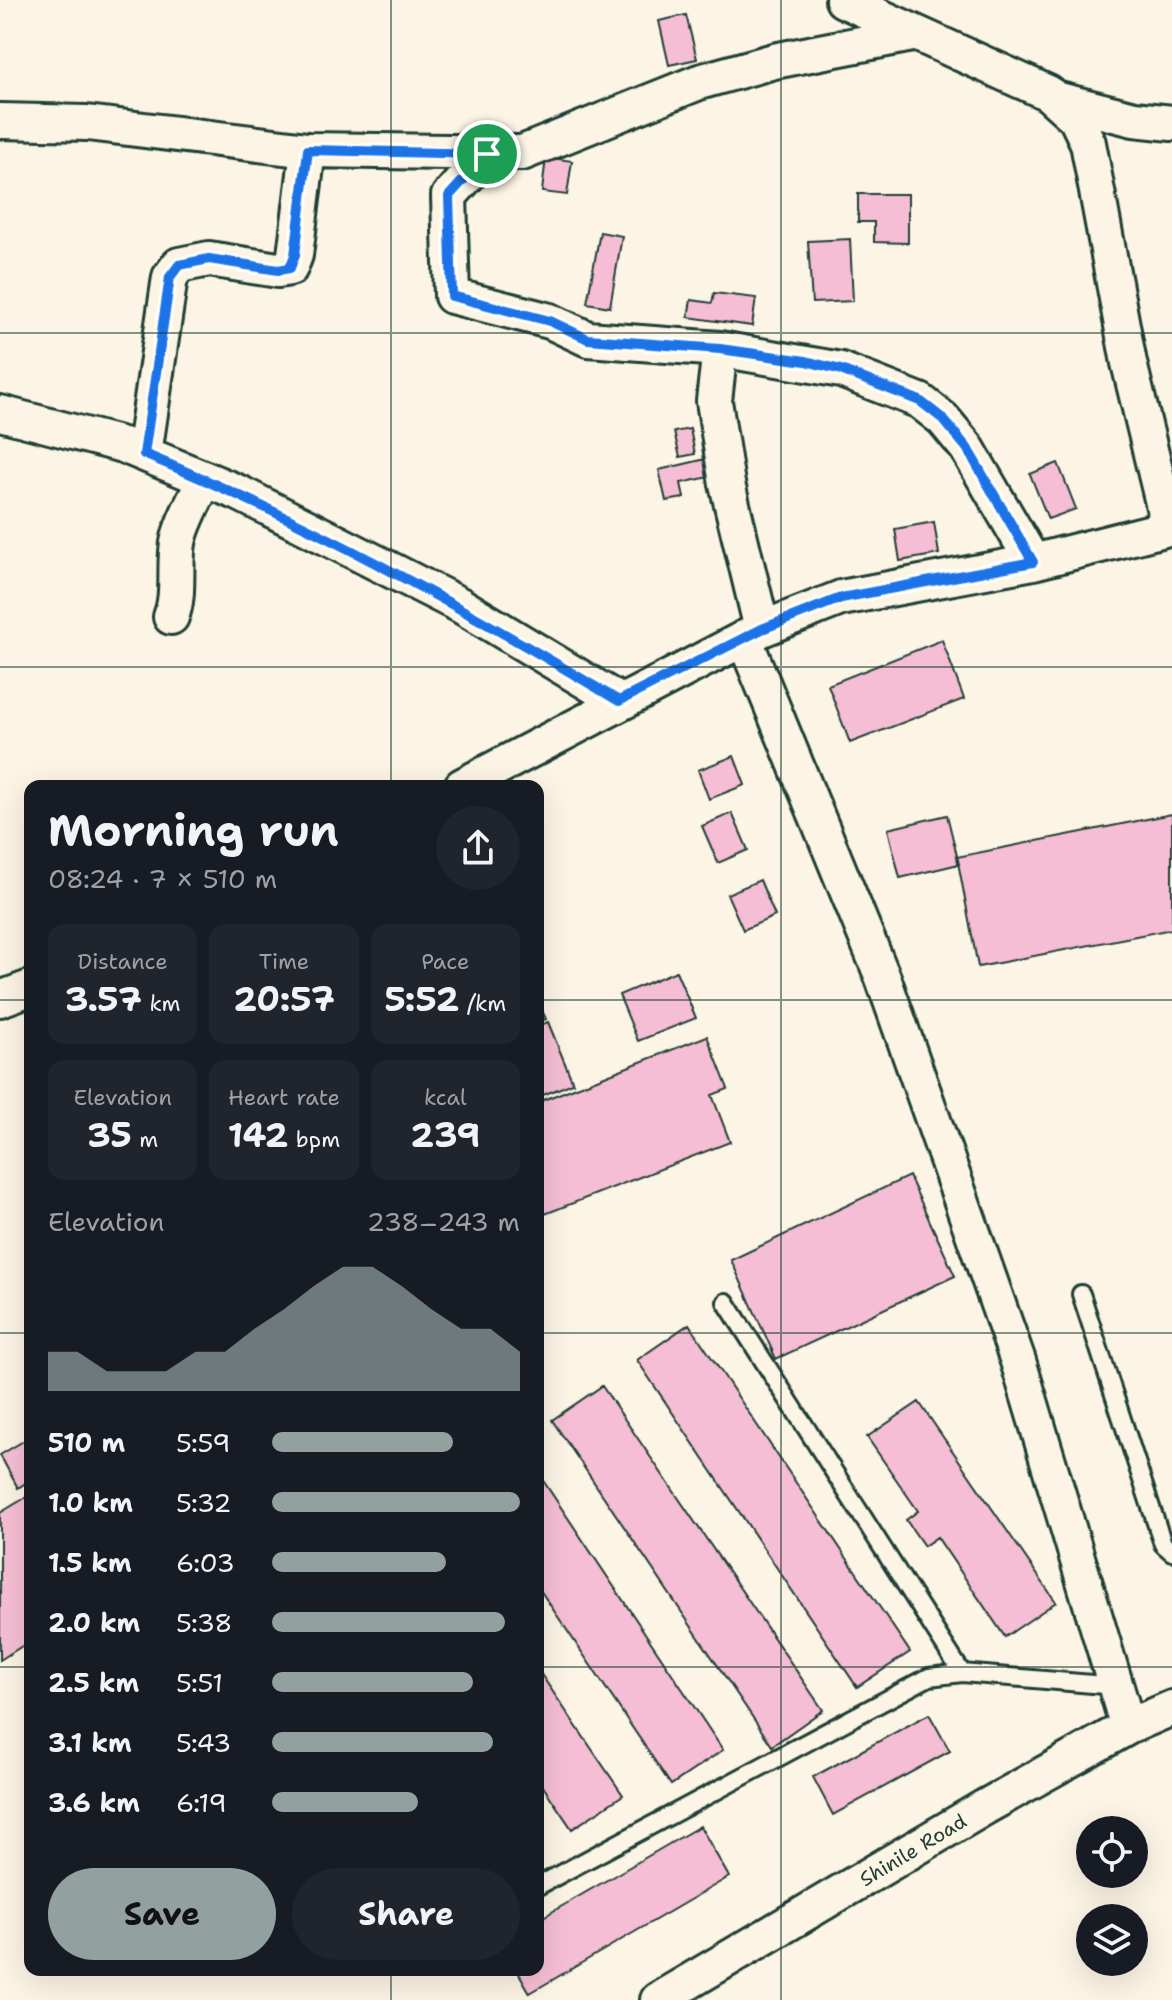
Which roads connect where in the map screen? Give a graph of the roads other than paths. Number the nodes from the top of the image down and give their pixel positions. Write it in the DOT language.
graph roads {
  1 [pos="843,0"];
  2 [pos="912,34"];
  3 [pos="1059,100"];
  4 [pos="1134,119"];
  5 [pos="0,121"];
  6 [pos="1172,123"];
  7 [pos="308,150"];
  8 [pos="487,154"];
  9 [pos="1092,162"];
  10 [pos="720,349"];
  11 [pos="0,413"];
  12 [pos="144,454"];
  13 [pos="205,479"];
  14 [pos="1170,528"];
  15 [pos="1033,562"];
  16 [pos="171,617"];
  17 [pos="753,634"];
  18 [pos="619,701"];
  19 [pos="473,780"];
  20 [pos="24,990"];
  21 [pos="0,999"];
  22 [pos="1081,1294"];
  23 [pos="726,1302"];
  24 [pos="1172,1552"];
  25 [pos="962,1673"];
  26 [pos="1116,1686"];
  27 [pos="1172,1708"];
  28 [pos="1128,1727"];
  29 [pos="544,1883"];
  30 [pos="658,2000"];
  1 -- 2 [label="street"];
  2 -- 3 [label="street"];
  2 -- 8 [label="street"];
  3 -- 4 [label="street"];
  3 -- 9 [label="street"];
  4 -- 6 [label="street"];
  4 -- 9 [label="street"];
  5 -- 7 [label="street"];
  7 -- 8 [label="street"];
  7 -- 12 [label="street"];
  8 -- 10 [label="street"];
  9 -- 14 [label="street"];
  10 -- 15 [label="street"];
  10 -- 17 [label="street"];
  11 -- 12 [label="street"];
  12 -- 13 [label="street"];
  13 -- 16 [label="street"];
  13 -- 18 [label="street"];
  14 -- 15 [label="street"];
  15 -- 17 [label="street"];
  17 -- 18 [label="street"];
  17 -- 26 [label="street"];
  18 -- 19 [label="street"];
  20 -- 21 [label="street"];
  22 -- 24 [label="lane"];
  23 -- 25 [label="lane"];
  25 -- 26 [label="lane"];
  25 -- 29 [label="lane"];
  26 -- 28 [label="street"];
  27 -- 28 [label="street, Shinile Road"];
  28 -- 30 [label="street, Shinile Road"];
}
